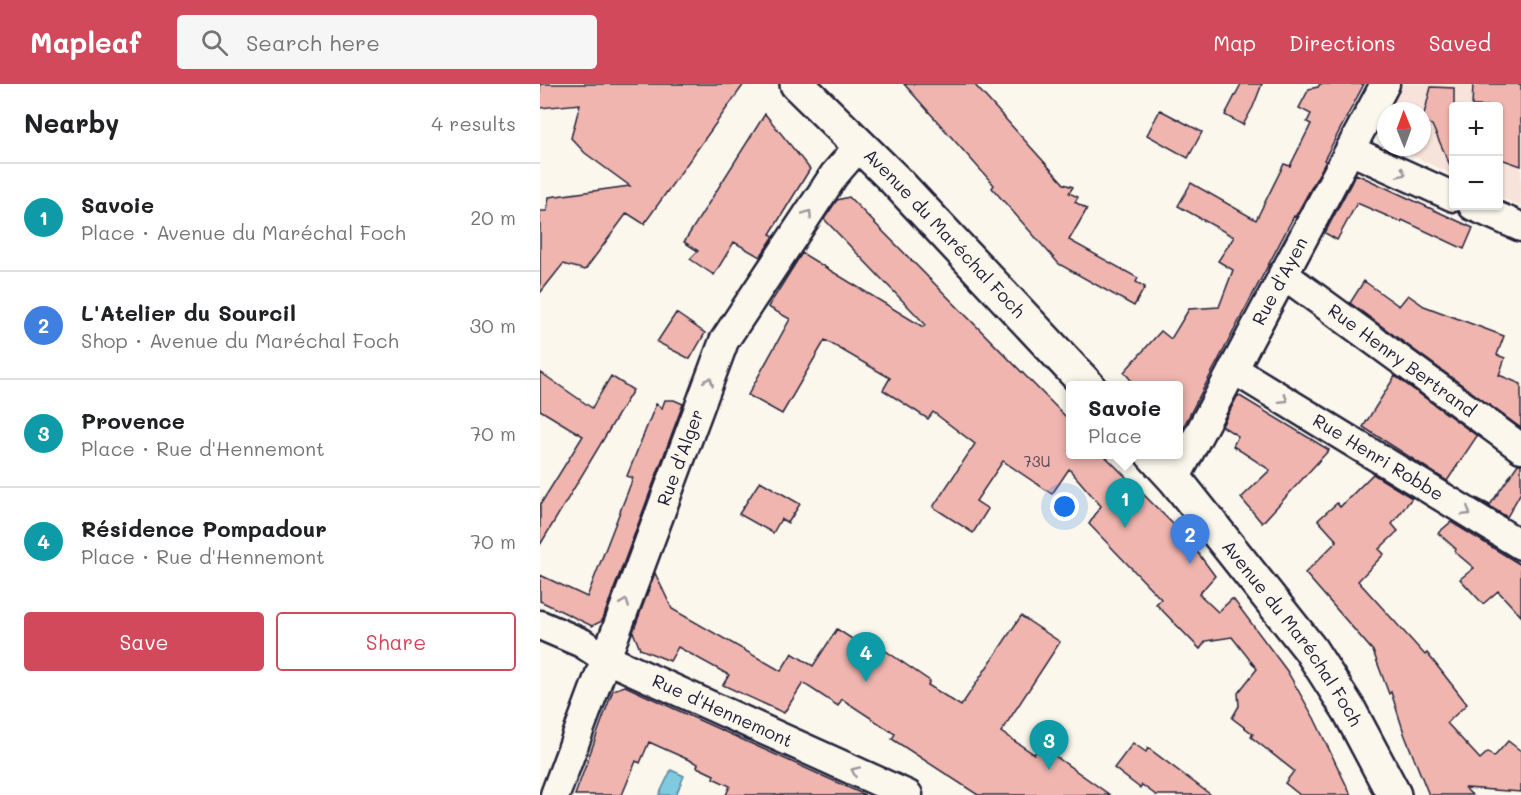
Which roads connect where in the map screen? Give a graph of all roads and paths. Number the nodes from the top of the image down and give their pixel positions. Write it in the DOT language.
graph roads {
  1 [pos="797,84"];
  2 [pos="1385,84"];
  3 [pos="859,146"];
  4 [pos="1350,150"];
  5 [pos="1449,195"];
  6 [pos="1482,210"];
  7 [pos="1521,227"];
  8 [pos="1283,274"];
  9 [pos="1233,369"];
  10 [pos="1083,381"];
  11 [pos="1521,448"];
  12 [pos="1157,459"];
  13 [pos="1175,479"];
  14 [pos="1521,545"];
  15 [pos="540,625"];
  16 [pos="605,658"];
  17 [pos="555,795"];
  18 [pos="908,795"];
  19 [pos="1394,795"];
  1 -- 3 [label="main road, Avenue du Maréchal Foch"];
  2 -- 4 [label="street, Rue d'Ayen"];
  3 -- 10 [label="main road, Avenue du Maréchal Foch"];
  16 -- 3 [label="street, Rue d'Alger, one-way"];
  4 -- 5 [label="street, one-way"];
  4 -- 8 [label="street, Rue d'Ayen"];
  6 -- 7 [label="street"];
  8 -- 9 [label="street, Rue d'Ayen"];
  8 -- 11 [label="street, Rue Henry Bertrand"];
  9 -- 13 [label="street, Rue d'Ayen"];
  9 -- 14 [label="street, Rue Henri Robbe, one-way"];
  12 -- 13 [label="main road, Avenue du Maréchal Foch"];
  13 -- 19 [label="main road, Avenue du Maréchal Foch"];
  15 -- 16 [label="street, Rue d'Hennemont"];
  16 -- 17 [label="street, Rue d'Alger"];
  18 -- 16 [label="street, Rue d'Hennemont, one-way"];
}
